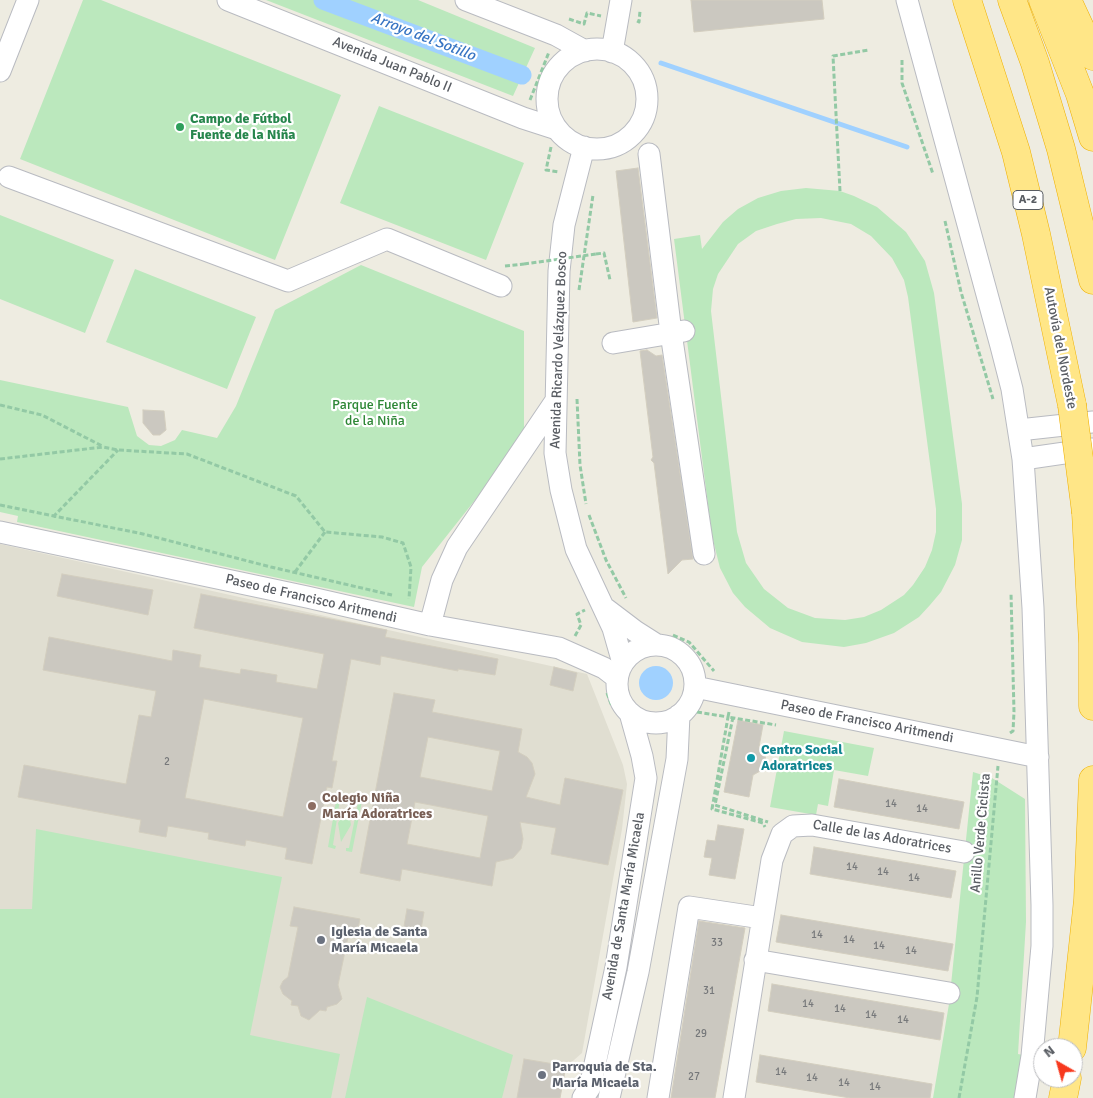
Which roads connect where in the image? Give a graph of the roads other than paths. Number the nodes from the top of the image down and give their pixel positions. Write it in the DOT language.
graph roads {
  1 [pos="28,0"];
  2 [pos="228,0"];
  3 [pos="466,0"];
  4 [pos="907,0"];
  5 [pos="967,0"];
  6 [pos="1012,0"];
  7 [pos="1043,0"];
  8 [pos="1067,0"];
  9 [pos="619,9"];
  10 [pos="585,51"];
  11 [pos="612,52"];
  12 [pos="1093,56"];
  13 [pos="0,71"];
  14 [pos="554,135"];
  15 [pos="1093,137"];
  16 [pos="584,147"];
  17 [pos="649,154"];
  18 [pos="9,176"];
  19 [pos="1093,280"];
  20 [pos="501,286"];
  21 [pos="678,332"];
  22 [pos="613,342"];
  23 [pos="555,402"];
  24 [pos="1093,422"];
  25 [pos="1019,430"];
  26 [pos="1093,449"];
  27 [pos="1023,458"];
  28 [pos="0,532"];
  29 [pos="704,554"];
  30 [pos="601,604"];
  31 [pos="432,618"];
  32 [pos="665,639"];
  33 [pos="620,670"];
  34 [pos="695,688"];
  35 [pos="1093,706"];
  36 [pos="630,713"];
  37 [pos="688,717"];
  38 [pos="1038,757"];
  39 [pos="1093,780"];
  40 [pos="964,852"];
  41 [pos="762,918"];
  42 [pos="755,960"];
  43 [pos="949,993"];
  44 [pos="1073,1038"];
  45 [pos="583,1098"];
  46 [pos="609,1098"];
  47 [pos="658,1098"];
  48 [pos="734,1098"];
  49 [pos="1025,1098"];
  1 -- 13 [label="street"];
  2 -- 14 [label="street, Avenida Juan Pablo II"];
  3 -- 10 [label="street"];
  4 -- 25 [label="street"];
  5 -- 35 [label="highway, Autovía del Nordeste / A-2, bridge"];
  6 -- 19 [label="highway"];
  7 -- 15 [label="highway"];
  8 -- 12 [label="highway"];
  9 -- 11 [label="street"];
  10 -- 11 [label="street"];
  10 -- 14 [label="street"];
  11 -- 16 [label="street"];
  14 -- 16 [label="street"];
  16 -- 23 [label="street, Avenida Ricardo Velázquez Bosco"];
  17 -- 21 [label="street"];
  18 -- 20 [label="street"];
  21 -- 22 [label="street"];
  21 -- 29 [label="street"];
  23 -- 30 [label="street, Avenida Ricardo Velázquez Bosco"];
  23 -- 31 [label="street"];
  24 -- 25 [label="street"];
  25 -- 27 [label="street"];
  26 -- 27 [label="street"];
  27 -- 38 [label="street"];
  28 -- 31 [label="street, Paseo de Francisco Aritmendi"];
  30 -- 32 [label="street, Avenida Ricardo Velázquez Bosco"];
  30 -- 33 [label="street, Avenida Ricardo Velázquez Bosco"];
  31 -- 33 [label="street, Paseo de Francisco Aritmendi"];
  32 -- 33 [label="street"];
  32 -- 34 [label="street"];
  33 -- 36 [label="street"];
  34 -- 37 [label="street"];
  34 -- 38 [label="street, Paseo de Francisco Aritmendi"];
  36 -- 37 [label="street"];
  36 -- 45 [label="street, Avenida de Santa María Micaela"];
  37 -- 46 [label="street, Avenida de Santa María Micaela"];
  38 -- 49 [label="street"];
  39 -- 44 [label="highway"];
  40 -- 41 [label="street, Calle de las Adoratrices"];
  41 -- 42 [label="street"];
  41 -- 47 [label="street"];
  42 -- 43 [label="street"];
  42 -- 48 [label="street"];
}
